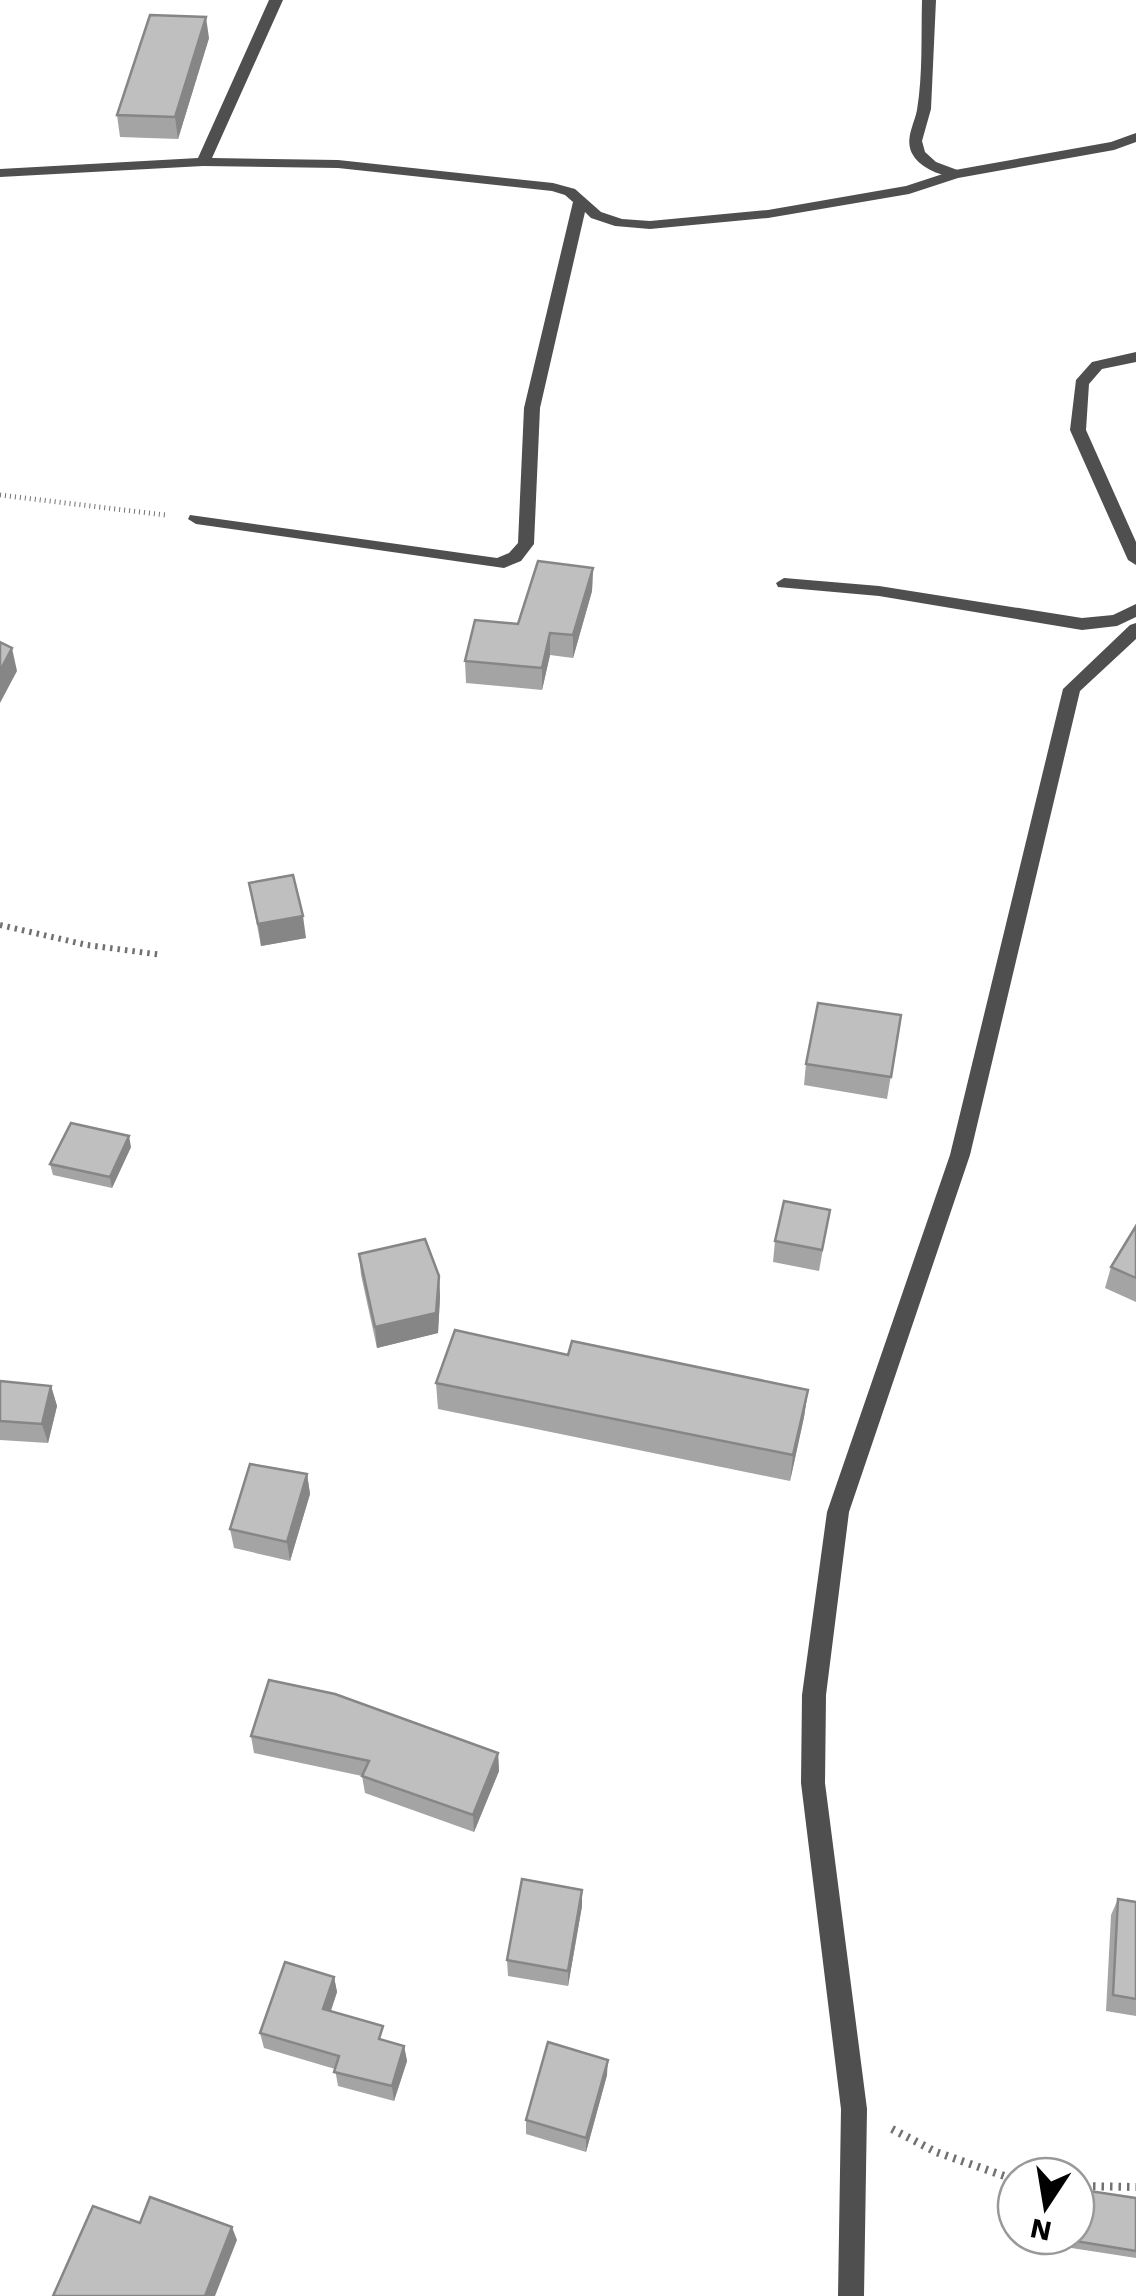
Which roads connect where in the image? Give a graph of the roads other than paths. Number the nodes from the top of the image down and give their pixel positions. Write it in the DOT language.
graph roads {
  1 [pos="276,0"];
  2 [pos="928,0"];
  3 [pos="1136,138"];
  4 [pos="203,162"];
  5 [pos="0,173"];
  6 [pos="954,174"];
  7 [pos="580,201"];
  8 [pos="1136,357"];
  9 [pos="196,519"];
  10 [pos="1136,560"];
  11 [pos="784,583"];
  12 [pos="1136,610"];
  13 [pos="1136,629"];
  14 [pos="851,2296"];
  1 -- 4 [label="street"];
  2 -- 6 [label="street"];
  3 -- 6 [label="street"];
  4 -- 5 [label="street"];
  4 -- 7 [label="street"];
  6 -- 7 [label="street"];
  7 -- 9 [label="street"];
  8 -- 10 [label="street"];
  11 -- 12 [label="street"];
  13 -- 14 [label="street"];
}
